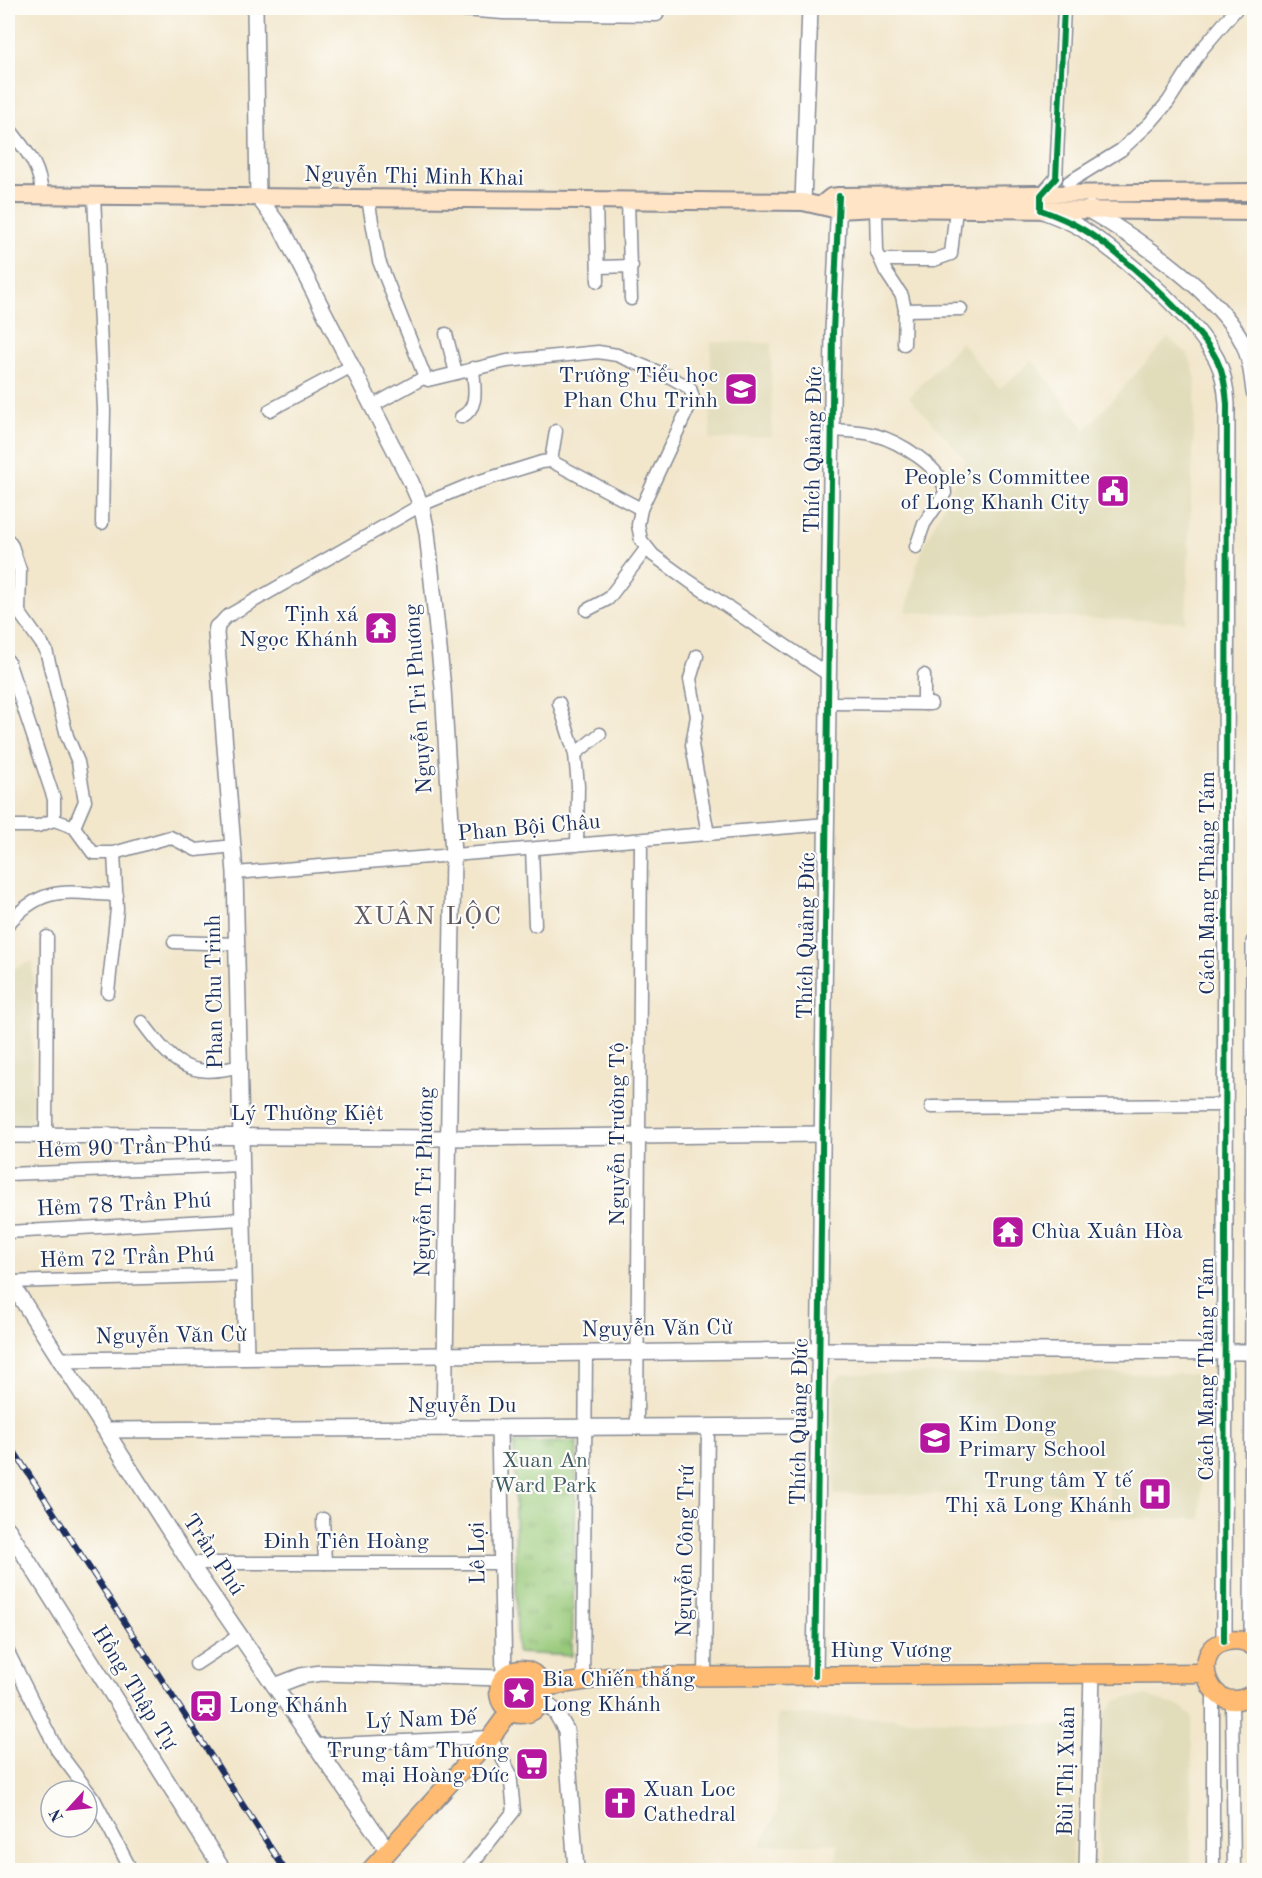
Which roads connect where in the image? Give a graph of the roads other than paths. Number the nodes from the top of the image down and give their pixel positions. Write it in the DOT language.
graph roads {
  1 [pos="255,8"];
  2 [pos="438,8"];
  3 [pos="810,8"];
  4 [pos="1064,8"];
  5 [pos="1237,8"];
  6 [pos="657,15"];
  7 [pos="8,127"];
  8 [pos="1056,178"];
  9 [pos="1069,182"];
  10 [pos="1254,192"];
  11 [pos="1090,193"];
  12 [pos="8,195"];
  13 [pos="42,195"];
  14 [pos="94,196"];
  15 [pos="258,197"];
  16 [pos="368,199"];
  17 [pos="596,202"];
  18 [pos="628,202"];
  19 [pos="803,202"];
  20 [pos="838,203"];
  21 [pos="1041,203"];
  22 [pos="876,208"];
  23 [pos="956,209"];
  24 [pos="1090,211"];
  25 [pos="1148,211"];
  26 [pos="1254,212"];
  27 [pos="1131,234"];
  28 [pos="881,260"];
  29 [pos="632,266"];
  30 [pos="599,267"];
  31 [pos="598,281"];
  32 [pos="631,299"];
  33 [pos="961,309"];
  34 [pos="905,310"];
  35 [pos="446,334"];
  36 [pos="904,344"];
  37 [pos="352,366"];
  38 [pos="473,368"];
  39 [pos="456,373"];
  40 [pos="425,377"];
  41 [pos="1254,392"];
  42 [pos="372,406"];
  43 [pos="270,410"];
  44 [pos="461,417"];
  45 [pos="832,430"];
  46 [pos="556,431"];
  47 [pos="551,461"];
  48 [pos="421,505"];
  49 [pos="641,509"];
  50 [pos="102,523"];
  51 [pos="8,540"];
  52 [pos="916,547"];
  53 [pos="646,549"];
  54 [pos="587,610"];
  55 [pos="13,614"];
  56 [pos="217,627"];
  57 [pos="697,656"];
  58 [pos="8,661"];
  59 [pos="829,675"];
  60 [pos="924,675"];
  61 [pos="560,703"];
  62 [pos="829,703"];
  63 [pos="600,734"];
  64 [pos="575,754"];
  65 [pos="54,820"];
  66 [pos="827,824"];
  67 [pos="8,826"];
  68 [pos="74,827"];
  69 [pos="708,834"];
  70 [pos="641,840"];
  71 [pos="577,845"];
  72 [pos="234,846"];
  73 [pos="532,849"];
  74 [pos="114,853"];
  75 [pos="453,855"];
  76 [pos="235,873"];
  77 [pos="117,895"];
  78 [pos="8,924"];
  79 [pos="534,925"];
  80 [pos="47,937"];
  81 [pos="174,942"];
  82 [pos="1254,942"];
  83 [pos="237,944"];
  84 [pos="108,992"];
  85 [pos="142,1022"];
  86 [pos="240,1066"];
  87 [pos="1226,1105"];
  88 [pos="931,1107"];
  89 [pos="1254,1110"];
  90 [pos="822,1134"];
  91 [pos="8,1135"];
  92 [pos="46,1135"];
  93 [pos="241,1136"];
  94 [pos="639,1136"];
  95 [pos="448,1138"];
  96 [pos="242,1165"];
  97 [pos="8,1174"];
  98 [pos="243,1219"];
  99 [pos="8,1232"];
  100 [pos="244,1275"];
  101 [pos="9,1280"];
  102 [pos="819,1350"];
  103 [pos="1225,1351"];
  104 [pos="638,1352"];
  105 [pos="1254,1352"];
  106 [pos="586,1353"];
  107 [pos="445,1354"];
  108 [pos="246,1357"];
  109 [pos="60,1360"];
  110 [pos="818,1426"];
  111 [pos="637,1427"];
  112 [pos="708,1427"];
  113 [pos="444,1428"];
  114 [pos="499,1428"];
  115 [pos="585,1428"];
  116 [pos="106,1430"];
  117 [pos="323,1519"];
  118 [pos="8,1530"];
  119 [pos="190,1563"];
  120 [pos="325,1563"];
  121 [pos="501,1563"];
  122 [pos="240,1635"];
  123 [pos="1224,1641"];
  124 [pos="1253,1646"];
  125 [pos="8,1652"];
  126 [pos="196,1664"];
  127 [pos="1092,1673"];
  128 [pos="1205,1673"];
  129 [pos="705,1676"];
  130 [pos="815,1676"];
  131 [pos="504,1678"];
  132 [pos="583,1681"];
  133 [pos="275,1686"];
  134 [pos="1213,1690"];
  135 [pos="541,1693"];
  136 [pos="1254,1693"];
  137 [pos="1232,1700"];
  138 [pos="510,1711"];
  139 [pos="491,1737"];
  140 [pos="316,1745"];
  141 [pos="388,1851"];
  142 [pos="131,1870"];
  143 [pos="223,1870"];
  144 [pos="371,1870"];
  145 [pos="467,1870"];
  146 [pos="576,1870"];
  147 [pos="1087,1870"];
  148 [pos="1213,1870"];
  149 [pos="1234,1870"];
  1 -- 15 [label="street"];
  2 -- 6 [label="street"];
  3 -- 19 [label="street"];
  4 -- 8 [label="street"];
  5 -- 9 [label="street"];
  7 -- 13 [label="street"];
  8 -- 9 [label="street"];
  8 -- 21 [label="street"];
  9 -- 11 [label="street"];
  10 -- 11 [label="main road, Nguyễn Thị Minh Khai"];
  11 -- 21 [label="main road, Nguyễn Thị Minh Khai"];
  11 -- 24 [label="street"];
  12 -- 13 [label="main road, Nguyễn Thị Minh Khai"];
  13 -- 14 [label="main road, Nguyễn Thị Minh Khai"];
  14 -- 15 [label="main road, Nguyễn Thị Minh Khai"];
  14 -- 50 [label="street"];
  15 -- 16 [label="main road, Nguyễn Thị Minh Khai"];
  15 -- 37 [label="street, Nguyễn Tri Phương"];
  16 -- 17 [label="main road, Nguyễn Thị Minh Khai"];
  16 -- 40 [label="street"];
  17 -- 18 [label="main road, Nguyễn Thị Minh Khai"];
  17 -- 30 [label="street"];
  18 -- 19 [label="main road, Nguyễn Thị Minh Khai"];
  18 -- 29 [label="street"];
  19 -- 20 [label="main road, Nguyễn Thị Minh Khai"];
  20 -- 21 [label="main road, Nguyễn Thị Minh Khai"];
  20 -- 22 [label="main road, Nguyễn Thị Minh Khai"];
  20 -- 45 [label="street, Thích Quảng Đức"];
  21 -- 23 [label="main road, Nguyễn Thị Minh Khai"];
  21 -- 24 [label="main road, Nguyễn Thị Minh Khai"];
  21 -- 87 [label="street, Cách Mạng Tháng Tám"];
  22 -- 23 [label="main road, Nguyễn Thị Minh Khai"];
  22 -- 28 [label="street"];
  23 -- 28 [label="street"];
  24 -- 25 [label="main road, Nguyễn Thị Minh Khai"];
  24 -- 27 [label="street"];
  25 -- 26 [label="main road, Nguyễn Thị Minh Khai"];
  25 -- 27 [label="street"];
  27 -- 41 [label="street"];
  28 -- 34 [label="street"];
  29 -- 30 [label="street"];
  29 -- 32 [label="street"];
  30 -- 31 [label="street"];
  33 -- 34 [label="street"];
  34 -- 36 [label="street"];
  35 -- 39 [label="street"];
  37 -- 42 [label="street, Nguyễn Tri Phương"];
  37 -- 43 [label="street"];
  38 -- 39 [label="street"];
  38 -- 44 [label="street"];
  38 -- 49 [label="street"];
  39 -- 40 [label="street"];
  40 -- 42 [label="street"];
  42 -- 48 [label="street, Nguyễn Tri Phương"];
  45 -- 52 [label="street"];
  45 -- 59 [label="street, Thích Quảng Đức"];
  46 -- 47 [label="street"];
  47 -- 48 [label="street"];
  47 -- 49 [label="street"];
  48 -- 56 [label="street"];
  48 -- 75 [label="street, Nguyễn Tri Phương"];
  49 -- 53 [label="street"];
  51 -- 55 [label="street"];
  53 -- 54 [label="street"];
  53 -- 59 [label="street"];
  55 -- 68 [label="street"];
  56 -- 72 [label="street, Phan Chu Trinh"];
  57 -- 69 [label="street"];
  58 -- 65 [label="street"];
  59 -- 62 [label="street, Thích Quảng Đức"];
  60 -- 62 [label="street"];
  61 -- 64 [label="street"];
  62 -- 66 [label="street, Thích Quảng Đức"];
  63 -- 64 [label="street"];
  64 -- 71 [label="street"];
  65 -- 67 [label="street"];
  65 -- 68 [label="street"];
  66 -- 69 [label="street, Phan Bội Châu"];
  66 -- 90 [label="street, Thích Quảng Đức"];
  68 -- 74 [label="street"];
  69 -- 70 [label="street, Phan Bội Châu"];
  70 -- 71 [label="street, Phan Bội Châu"];
  70 -- 94 [label="street, Nguyễn Trường Tộ"];
  71 -- 73 [label="street, Phan Bội Châu"];
  72 -- 74 [label="street"];
  72 -- 76 [label="street, Phan Chu Trinh"];
  73 -- 75 [label="street, Phan Bội Châu"];
  73 -- 79 [label="street"];
  74 -- 77 [label="street"];
  75 -- 76 [label="street, Phan Bội Châu"];
  75 -- 95 [label="street, Nguyễn Tri Phương"];
  76 -- 83 [label="street, Phan Chu Trinh"];
  77 -- 78 [label="street"];
  77 -- 84 [label="street"];
  80 -- 92 [label="street"];
  81 -- 83 [label="street"];
  82 -- 89 [label="street, Cách Mạng Tháng Tám"];
  83 -- 86 [label="street, Phan Chu Trinh"];
  85 -- 86 [label="street"];
  86 -- 93 [label="street, Phan Chu Trinh"];
  87 -- 88 [label="street"];
  87 -- 103 [label="street, Cách Mạng Tháng Tám"];
  89 -- 105 [label="street, Cách Mạng Tháng Tám"];
  90 -- 94 [label="street, Lý Thường Kiệt"];
  90 -- 102 [label="street, Thích Quảng Đức"];
  91 -- 92 [label="street, Lý Thường Kiệt"];
  92 -- 93 [label="street, Lý Thường Kiệt"];
  93 -- 95 [label="street, Lý Thường Kiệt"];
  93 -- 96 [label="street, Phan Chu Trinh"];
  94 -- 95 [label="street, Lý Thường Kiệt"];
  94 -- 104 [label="street, Nguyễn Trường Tộ"];
  95 -- 107 [label="street, Nguyễn Tri Phương"];
  96 -- 97 [label="street, Hẻm 90 Trần Phú"];
  96 -- 98 [label="street, Phan Chu Trinh"];
  98 -- 99 [label="street, Hẻm 78 Trần Phú"];
  98 -- 100 [label="street, Phan Chu Trinh"];
  100 -- 101 [label="street, Hẻm 72 Trần Phú"];
  100 -- 108 [label="street, Phan Chu Trinh"];
  101 -- 109 [label="street, Trần Phú"];
  102 -- 103 [label="street, Nguyễn Văn Cừ"];
  102 -- 104 [label="street, Nguyễn Văn Cừ"];
  102 -- 110 [label="street, Thích Quảng Đức"];
  103 -- 105 [label="street, Nguyễn Văn Cừ"];
  103 -- 123 [label="street, Cách Mạng Tháng Tám"];
  104 -- 106 [label="street, Nguyễn Văn Cừ"];
  104 -- 111 [label="street, Nguyễn Trường Tộ"];
  105 -- 124 [label="street, Cách Mạng Tháng Tám"];
  106 -- 107 [label="street, Nguyễn Văn Cừ"];
  106 -- 115 [label="street"];
  107 -- 108 [label="street, Nguyễn Văn Cừ"];
  107 -- 113 [label="street, Nguyễn Tri Phương"];
  108 -- 109 [label="street, Nguyễn Văn Cừ"];
  109 -- 116 [label="street, Trần Phú"];
  110 -- 112 [label="street, Nguyễn Du"];
  110 -- 130 [label="street, Thích Quảng Đức"];
  111 -- 112 [label="street, Nguyễn Du"];
  111 -- 115 [label="street, Nguyễn Du"];
  112 -- 129 [label="street, Nguyễn Công Trứ"];
  113 -- 114 [label="street, Nguyễn Du"];
  113 -- 116 [label="street, Nguyễn Du"];
  114 -- 115 [label="street, Nguyễn Du"];
  114 -- 121 [label="street, Lê Lợi"];
  115 -- 132 [label="street"];
  116 -- 119 [label="street, Trần Phú"];
  117 -- 120 [label="street"];
  118 -- 143 [label="street, Hồng Thập Tự"];
  119 -- 120 [label="street, Đinh Tiên Hoàng"];
  119 -- 122 [label="street, Trần Phú"];
  120 -- 121 [label="street, Đinh Tiên Hoàng"];
  121 -- 131 [label="street, Lê Lợi"];
  122 -- 126 [label="street"];
  122 -- 133 [label="street, Trần Phú"];
  123 -- 124 [label="main road"];
  123 -- 128 [label="main road"];
  125 -- 142 [label="street"];
  127 -- 128 [label="main road, Hùng Vương"];
  127 -- 130 [label="main road, Hùng Vương"];
  127 -- 147 [label="street, Bùi Thị Xuân"];
  128 -- 134 [label="main road"];
  129 -- 130 [label="main road, Hùng Vương"];
  129 -- 132 [label="main road, Hùng Vương"];
  131 -- 133 [label="street"];
  131 -- 135 [label="main road"];
  131 -- 138 [label="main road"];
  132 -- 135 [label="main road, Hùng Vương"];
  133 -- 140 [label="street, Trần Phú"];
  134 -- 137 [label="main road"];
  134 -- 148 [label="street"];
  135 -- 138 [label="main road"];
  135 -- 146 [label="street"];
  136 -- 137 [label="main road"];
  137 -- 149 [label="street"];
  138 -- 139 [label="main road"];
  139 -- 140 [label="street, Lý Nam Đế"];
  139 -- 141 [label="main road"];
  139 -- 145 [label="street"];
  140 -- 141 [label="street, Trần Phú"];
  141 -- 144 [label="main road"];
}
